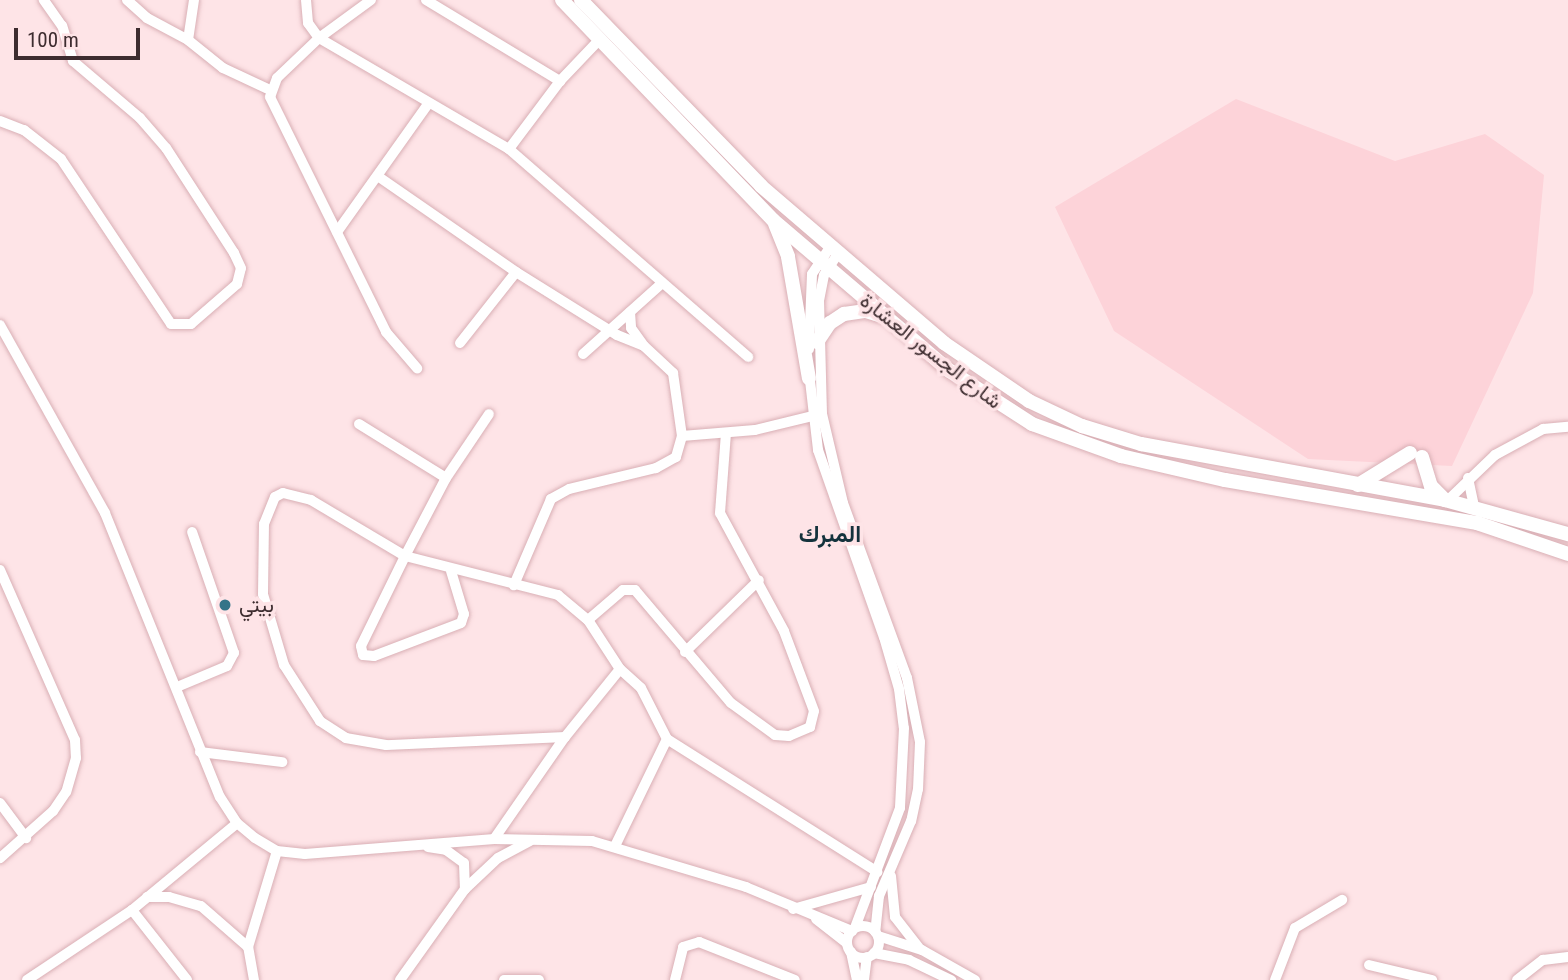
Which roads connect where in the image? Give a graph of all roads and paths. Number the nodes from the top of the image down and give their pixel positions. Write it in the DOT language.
graph roads {
  1 [pos="44,0"];
  2 [pos="127,0"];
  3 [pos="194,0"];
  4 [pos="306,0"];
  5 [pos="370,0"];
  6 [pos="426,0"];
  7 [pos="562,0"];
  8 [pos="581,0"];
  9 [pos="319,38"];
  10 [pos="188,40"];
  11 [pos="600,40"];
  12 [pos="560,82"];
  13 [pos="270,90"];
  14 [pos="428,104"];
  15 [pos="0,121"];
  16 [pos="509,149"];
  17 [pos="379,177"];
  18 [pos="773,220"];
  19 [pos="337,232"];
  20 [pos="835,249"];
  21 [pos="823,265"];
  22 [pos="516,272"];
  23 [pos="662,282"];
  24 [pos="630,312"];
  25 [pos="892,321"];
  26 [pos="0,325"];
  27 [pos="608,330"];
  28 [pos="817,342"];
  29 [pos="460,343"];
  30 [pos="644,346"];
  31 [pos="583,354"];
  32 [pos="748,357"];
  33 [pos="417,368"];
  34 [pos="809,378"];
  35 [pos="489,414"];
  36 [pos="816,415"];
  37 [pos="359,424"];
  38 [pos="1568,427"];
  39 [pos="726,433"];
  40 [pos="682,436"];
  41 [pos="446,478"];
  42 [pos="1468,478"];
  43 [pos="1358,485"];
  44 [pos="1401,492"];
  45 [pos="1446,500"];
  46 [pos="1474,506"];
  47 [pos="1387,508"];
  48 [pos="1403,511"];
  49 [pos="192,532"];
  50 [pos="1568,534"];
  51 [pos="1568,554"];
  52 [pos="405,556"];
  53 [pos="0,570"];
  54 [pos="451,571"];
  55 [pos="759,580"];
  56 [pos="514,585"];
  57 [pos="588,620"];
  58 [pos="685,652"];
  59 [pos="621,669"];
  60 [pos="177,687"];
  61 [pos="565,737"];
  62 [pos="667,739"];
  63 [pos="200,752"];
  64 [pos="282,762"];
  65 [pos="0,803"];
  66 [pos="237,823"];
  67 [pos="26,838"];
  68 [pos="495,839"];
  69 [pos="534,839"];
  70 [pos="417,844"];
  71 [pos="615,846"];
  72 [pos="278,851"];
  73 [pos="0,858"];
  74 [pos="891,868"];
  75 [pos="877,872"];
  76 [pos="871,887"];
  77 [pos="466,889"];
  78 [pos="147,897"];
  79 [pos="1342,900"];
  80 [pos="793,909"];
  81 [pos="132,910"];
  82 [pos="816,919"];
  83 [pos="853,930"];
  84 [pos="876,934"];
  85 [pos="248,947"];
  86 [pos="849,948"];
  87 [pos="922,950"];
  88 [pos="870,955"];
  89 [pos="1568,957"];
  90 [pos="1368,965"];
  91 [pos="27,980"];
  92 [pos="187,980"];
  93 [pos="254,980"];
  94 [pos="400,980"];
  95 [pos="505,980"];
  96 [pos="538,980"];
  97 [pos="675,980"];
  98 [pos="796,980"];
  99 [pos="857,980"];
  100 [pos="864,980"];
  101 [pos="951,980"];
  102 [pos="975,980"];
  103 [pos="1275,980"];
  104 [pos="1432,980"];
  105 [pos="1517,980"];
  1 -- 15 [label="street"];
  2 -- 10 [label="street"];
  3 -- 10 [label="street"];
  4 -- 9 [label="street"];
  5 -- 9 [label="street"];
  6 -- 12 [label="street"];
  7 -- 11 [label="main road, شارع الجسور العشارة"];
  8 -- 20 [label="main road, شارع الجسور العشارة"];
  9 -- 13 [label="street"];
  9 -- 14 [label="street"];
  10 -- 13 [label="street"];
  11 -- 12 [label="street"];
  11 -- 18 [label="main road, شارع الجسور العشارة"];
  12 -- 16 [label="street"];
  13 -- 19 [label="street"];
  14 -- 16 [label="street"];
  14 -- 17 [label="street"];
  16 -- 23 [label="street"];
  17 -- 19 [label="street"];
  17 -- 22 [label="street"];
  18 -- 21 [label="main road, شارع الجسور العشارة"];
  18 -- 34 [label="main road"];
  19 -- 33 [label="street"];
  20 -- 21 [label="street"];
  20 -- 43 [label="main road, شارع الجسور العشارة"];
  21 -- 25 [label="main road, شارع الجسور العشارة"];
  21 -- 28 [label="street"];
  21 -- 34 [label="street"];
  22 -- 27 [label="street"];
  22 -- 29 [label="street"];
  23 -- 24 [label="street"];
  23 -- 32 [label="street"];
  24 -- 27 [label="street"];
  24 -- 30 [label="street"];
  25 -- 28 [label="main road"];
  25 -- 47 [label="main road, شارع الجسور العشارة"];
  26 -- 60 [label="street"];
  27 -- 30 [label="street"];
  27 -- 31 [label="street"];
  28 -- 36 [label="street"];
  30 -- 40 [label="street"];
  34 -- 36 [label="street"];
  35 -- 41 [label="street"];
  36 -- 39 [label="street"];
  36 -- 74 [label="street"];
  36 -- 75 [label="street"];
  37 -- 41 [label="street"];
  38 -- 42 [label="street"];
  39 -- 40 [label="street"];
  39 -- 55 [label="street"];
  40 -- 56 [label="street"];
  41 -- 52 [label="street"];
  42 -- 45 [label="street"];
  42 -- 46 [label="street"];
  43 -- 44 [label="main road, شارع الجسور العشارة"];
  43 -- 45 [label="main road"];
  44 -- 45 [label="main road, شارع الجسور العشارة"];
  44 -- 47 [label="main road"];
  44 -- 48 [label="main road"];
  45 -- 46 [label="main road, شارع الجسور العشارة"];
  46 -- 50 [label="main road, شارع الجسور العشارة"];
  47 -- 48 [label="main road, شارع الجسور العشارة"];
  48 -- 51 [label="main road, شارع الجسور العشارة"];
  49 -- 60 [label="street"];
  52 -- 54 [label="street"];
  52 -- 54 [label="street"];
  52 -- 61 [label="street"];
  53 -- 67 [label="street"];
  54 -- 56 [label="street"];
  55 -- 58 [label="street"];
  55 -- 58 [label="street"];
  56 -- 57 [label="street"];
  57 -- 58 [label="street"];
  57 -- 59 [label="street"];
  59 -- 61 [label="street"];
  59 -- 62 [label="street"];
  60 -- 63 [label="street"];
  61 -- 68 [label="street"];
  62 -- 71 [label="street"];
  62 -- 75 [label="street"];
  63 -- 64 [label="street"];
  63 -- 66 [label="street"];
  65 -- 67 [label="street"];
  66 -- 72 [label="street"];
  66 -- 78 [label="street"];
  67 -- 73 [label="street"];
  68 -- 69 [label="street"];
  68 -- 70 [label="street"];
  69 -- 71 [label="street"];
  69 -- 77 [label="street"];
  70 -- 72 [label="street"];
  70 -- 77 [label="street"];
  71 -- 80 [label="street"];
  72 -- 85 [label="street"];
  74 -- 84 [label="street"];
  74 -- 87 [label="street"];
  75 -- 76 [label="street"];
  76 -- 80 [label="street"];
  76 -- 83 [label="street"];
  77 -- 94 [label="street"];
  78 -- 81 [label="street"];
  78 -- 85 [label="street"];
  79 -- 103 [label="street"];
  80 -- 82 [label="street"];
  81 -- 91 [label="street"];
  81 -- 92 [label="street"];
  82 -- 83 [label="street"];
  82 -- 86 [label="street"];
  83 -- 84 [label="street"];
  83 -- 86 [label="street"];
  84 -- 87 [label="street"];
  84 -- 88 [label="street"];
  85 -- 93 [label="street"];
  86 -- 88 [label="street"];
  86 -- 99 [label="street"];
  87 -- 102 [label="street"];
  88 -- 100 [label="street"];
  88 -- 101 [label="street"];
  89 -- 105 [label="street"];
  90 -- 104 [label="street"];
  95 -- 96 [label="street"];
  97 -- 98 [label="street"];
}
